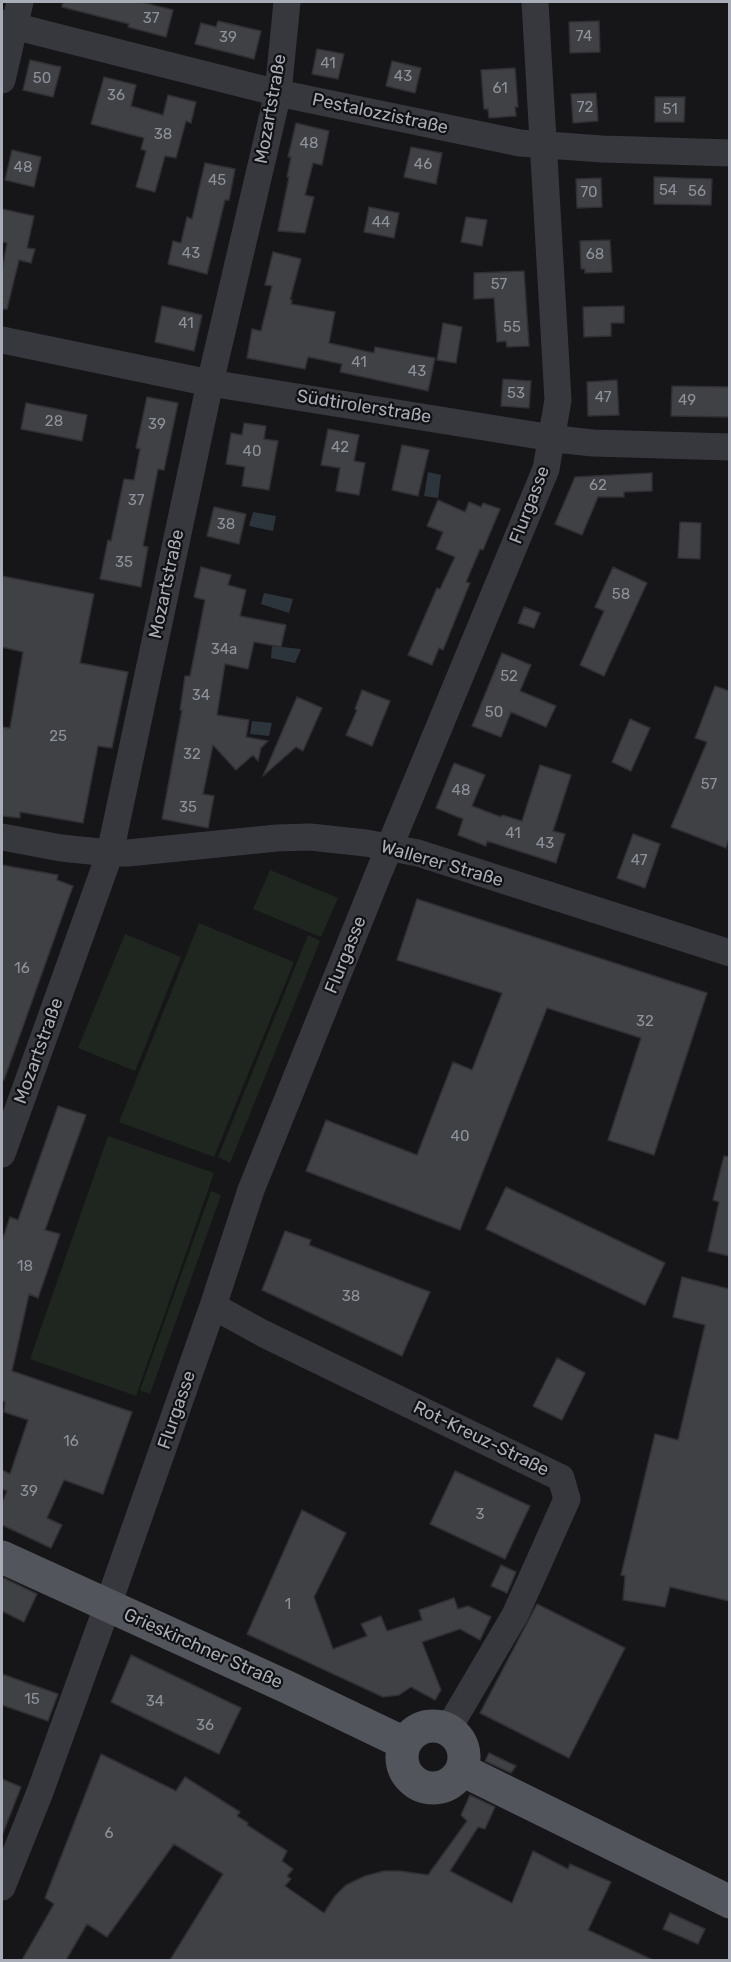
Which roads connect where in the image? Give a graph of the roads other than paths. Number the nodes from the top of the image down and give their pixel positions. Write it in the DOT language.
graph roads {
  1 [pos="287,2"];
  2 [pos="535,2"];
  3 [pos="12,17"];
  4 [pos="2,80"];
  5 [pos="278,93"];
  6 [pos="542,145"];
  7 [pos="729,153"];
  8 [pos="2,340"];
  9 [pos="210,383"];
  10 [pos="553,438"];
  11 [pos="729,447"];
  12 [pos="2,837"];
  13 [pos="390,848"];
  14 [pos="110,853"];
  15 [pos="729,953"];
  16 [pos="2,1154"];
  17 [pos="213,1306"];
  18 [pos="2,1557"];
  19 [pos="108,1606"];
  20 [pos="448,1729"];
  21 [pos="404,1743"];
  22 [pos="462,1770"];
  23 [pos="2,1887"];
  24 [pos="729,1902"];
  1 -- 5 [label="street, Mozartstraße"];
  2 -- 6 [label="street, Flurgasse"];
  3 -- 4 [label="street"];
  3 -- 5 [label="street, Pestalozzistraße"];
  5 -- 6 [label="street, Pestalozzistraße"];
  5 -- 9 [label="street, Mozartstraße"];
  6 -- 7 [label="street, Pestalozzistraße"];
  6 -- 10 [label="street, Flurgasse"];
  8 -- 9 [label="street, Südtirolerstraße"];
  9 -- 10 [label="street, Südtirolerstraße"];
  9 -- 14 [label="street, Mozartstraße"];
  10 -- 11 [label="street, Südtirolerstraße"];
  10 -- 13 [label="street, Flurgasse"];
  12 -- 14 [label="street, Wallerer Straße"];
  13 -- 14 [label="street, Wallerer Straße"];
  13 -- 15 [label="street, Wallerer Straße"];
  13 -- 17 [label="street, Flurgasse"];
  14 -- 16 [label="street, Mozartstraße"];
  17 -- 19 [label="street, Flurgasse"];
  17 -- 20 [label="street, Rot-Kreuz-Straße"];
  18 -- 19 [label="main road, Grieskirchner Straße"];
  19 -- 21 [label="main road, Grieskirchner Straße"];
  19 -- 23 [label="street, Flurgasse"];
  20 -- 21 [label="main road"];
  20 -- 22 [label="main road"];
  21 -- 22 [label="main road"];
  22 -- 24 [label="main road"];
}
